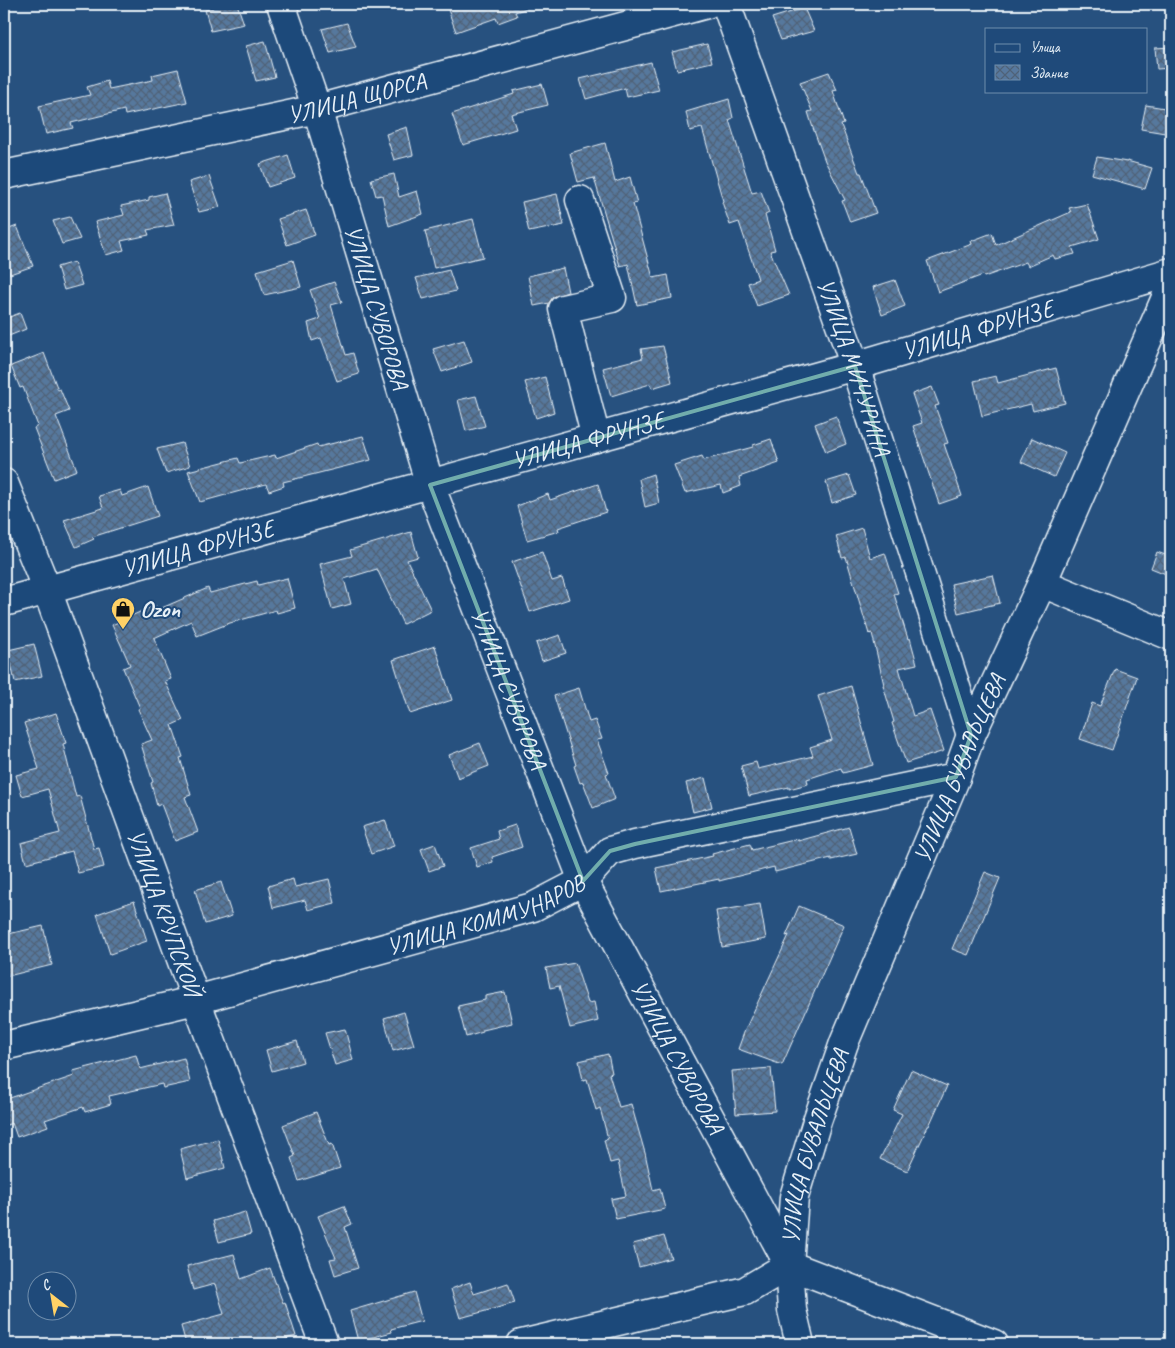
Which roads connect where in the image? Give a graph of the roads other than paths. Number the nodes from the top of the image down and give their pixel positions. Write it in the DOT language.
graph roads {
  1 [pos="281,4"];
  2 [pos="706,4"];
  3 [pos="726,4"];
  4 [pos="317,109"];
  5 [pos="4,175"];
  6 [pos="580,200"];
  7 [pos="1171,272"];
  8 [pos="1171,286"];
  9 [pos="855,366"];
  10 [pos="596,438"];
  11 [pos="4,483"];
  12 [pos="430,485"];
  13 [pos="1042,583"];
  14 [pos="47,590"];
  15 [pos="4,602"];
  16 [pos="1171,636"];
  17 [pos="971,735"];
  18 [pos="956,776"];
  19 [pos="583,881"];
  20 [pos="196,1000"];
  21 [pos="4,1046"];
  22 [pos="789,1265"];
  23 [pos="324,1344"];
  24 [pos="521,1344"];
  25 [pos="800,1344"];
  26 [pos="994,1344"];
  1 -- 4 [label="street, УЛИЦА СУВОРОВА"];
  2 -- 4 [label="street, УЛИЦА ЩОРСА"];
  3 -- 9 [label="street, УЛИЦА МИЧУРИНА"];
  4 -- 5 [label="street, УЛИЦА ЩОРСА"];
  4 -- 12 [label="street, УЛИЦА СУВОРОВА"];
  6 -- 10 [label="street"];
  7 -- 9 [label="street, УЛИЦА ФРУНЗЕ"];
  8 -- 13 [label="street, УЛИЦА БУВАЛЬЦЕВА"];
  9 -- 10 [label="street, УЛИЦА ФРУНЗЕ"];
  9 -- 17 [label="street, УЛИЦА МИЧУРИНА"];
  10 -- 12 [label="street, УЛИЦА ФРУНЗЕ"];
  11 -- 14 [label="street, УЛИЦА КРУПСКОЙ"];
  12 -- 14 [label="street, УЛИЦА ФРУНЗЕ"];
  12 -- 19 [label="street, УЛИЦА СУВОРОВА"];
  13 -- 16 [label="street"];
  13 -- 17 [label="street, УЛИЦА БУВАЛЬЦЕВА"];
  14 -- 15 [label="street, УЛИЦА ФРУНЗЕ"];
  14 -- 20 [label="street, УЛИЦА КРУПСКОЙ"];
  17 -- 18 [label="street, УЛИЦА БУВАЛЬЦЕВА"];
  18 -- 19 [label="street, УЛИЦА КОММУНАРОВ"];
  18 -- 22 [label="street, УЛИЦА БУВАЛЬЦЕВА"];
  19 -- 20 [label="street, УЛИЦА КОММУНАРОВ"];
  19 -- 22 [label="street, УЛИЦА СУВОРОВА"];
  20 -- 21 [label="street, УЛИЦА КОММУНАРОВ"];
  20 -- 23 [label="street, УЛИЦА КРУПСКОЙ"];
  22 -- 24 [label="street"];
  22 -- 25 [label="street, УЛИЦА СУВОРОВА"];
  22 -- 26 [label="street"];
}
